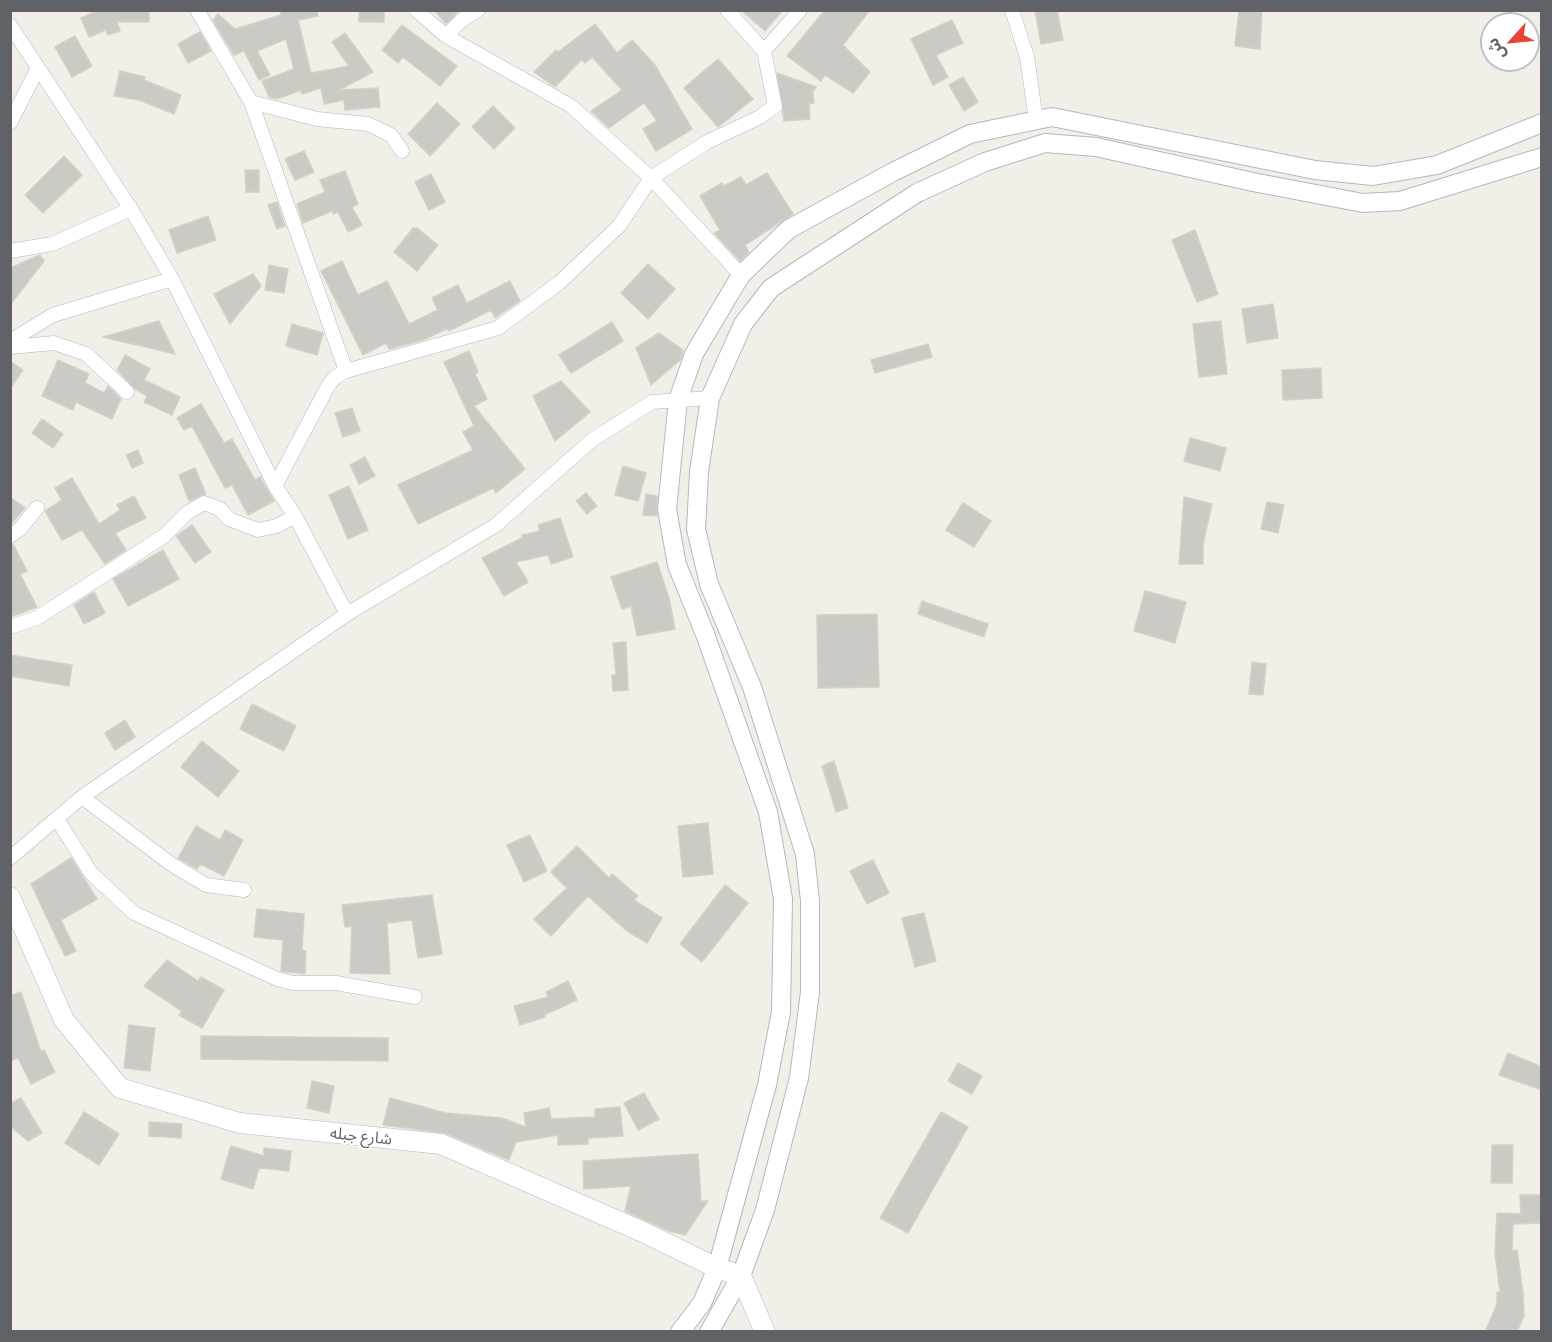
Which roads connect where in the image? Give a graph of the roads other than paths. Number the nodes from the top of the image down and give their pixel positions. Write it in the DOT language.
graph roads {
  1 [pos="197,10"];
  2 [pos="416,10"];
  3 [pos="478,10"];
  4 [pos="727,10"];
  5 [pos="800,10"];
  6 [pos="1012,10"];
  7 [pos="10,25"];
  8 [pos="446,36"];
  9 [pos="764,51"];
  10 [pos="38,68"];
  11 [pos="250,102"];
  12 [pos="1036,120"];
  13 [pos="10,123"];
  14 [pos="1542,123"];
  15 [pos="402,151"];
  16 [pos="1542,157"];
  17 [pos="651,178"];
  18 [pos="131,209"];
  19 [pos="10,252"];
  20 [pos="741,275"];
  21 [pos="172,279"];
  22 [pos="10,341"];
  23 [pos="10,347"];
  24 [pos="346,371"];
  25 [pos="127,392"];
  26 [pos="710,398"];
  27 [pos="678,400"];
  28 [pos="275,486"];
  29 [pos="37,508"];
  30 [pos="295,516"];
  31 [pos="10,536"];
  32 [pos="347,614"];
  33 [pos="10,627"];
  34 [pos="82,797"];
  35 [pos="57,819"];
  36 [pos="10,858"];
  37 [pos="244,890"];
  38 [pos="10,897"];
  39 [pos="415,997"];
  40 [pos="717,1268"];
  41 [pos="741,1276"];
  42 [pos="680,1332"];
  43 [pos="709,1332"];
  44 [pos="765,1332"];
  1 -- 11 [label="street"];
  2 -- 8 [label="street"];
  3 -- 8 [label="street"];
  4 -- 9 [label="street"];
  5 -- 9 [label="street"];
  6 -- 12 [label="street"];
  7 -- 10 [label="street"];
  8 -- 17 [label="street"];
  9 -- 17 [label="street"];
  10 -- 13 [label="street"];
  10 -- 18 [label="street"];
  11 -- 15 [label="street"];
  11 -- 24 [label="street"];
  12 -- 14 [label="street"];
  12 -- 20 [label="street"];
  16 -- 26 [label="street"];
  17 -- 20 [label="street"];
  17 -- 24 [label="street"];
  18 -- 19 [label="street"];
  18 -- 21 [label="street"];
  20 -- 27 [label="street"];
  21 -- 22 [label="street"];
  21 -- 28 [label="street"];
  23 -- 25 [label="street"];
  24 -- 28 [label="street"];
  26 -- 27 [label="street"];
  26 -- 41 [label="street"];
  27 -- 32 [label="street"];
  27 -- 40 [label="street"];
  28 -- 30 [label="street"];
  29 -- 31 [label="street"];
  30 -- 32 [label="street"];
  30 -- 33 [label="street"];
  32 -- 34 [label="street"];
  34 -- 35 [label="street"];
  34 -- 37 [label="street"];
  35 -- 36 [label="street"];
  35 -- 39 [label="street"];
  38 -- 40 [label="main road, شارع جبله"];
  40 -- 41 [label="main road, شارع جبله"];
  40 -- 42 [label="street"];
  41 -- 43 [label="street"];
  41 -- 44 [label="main road"];
}
